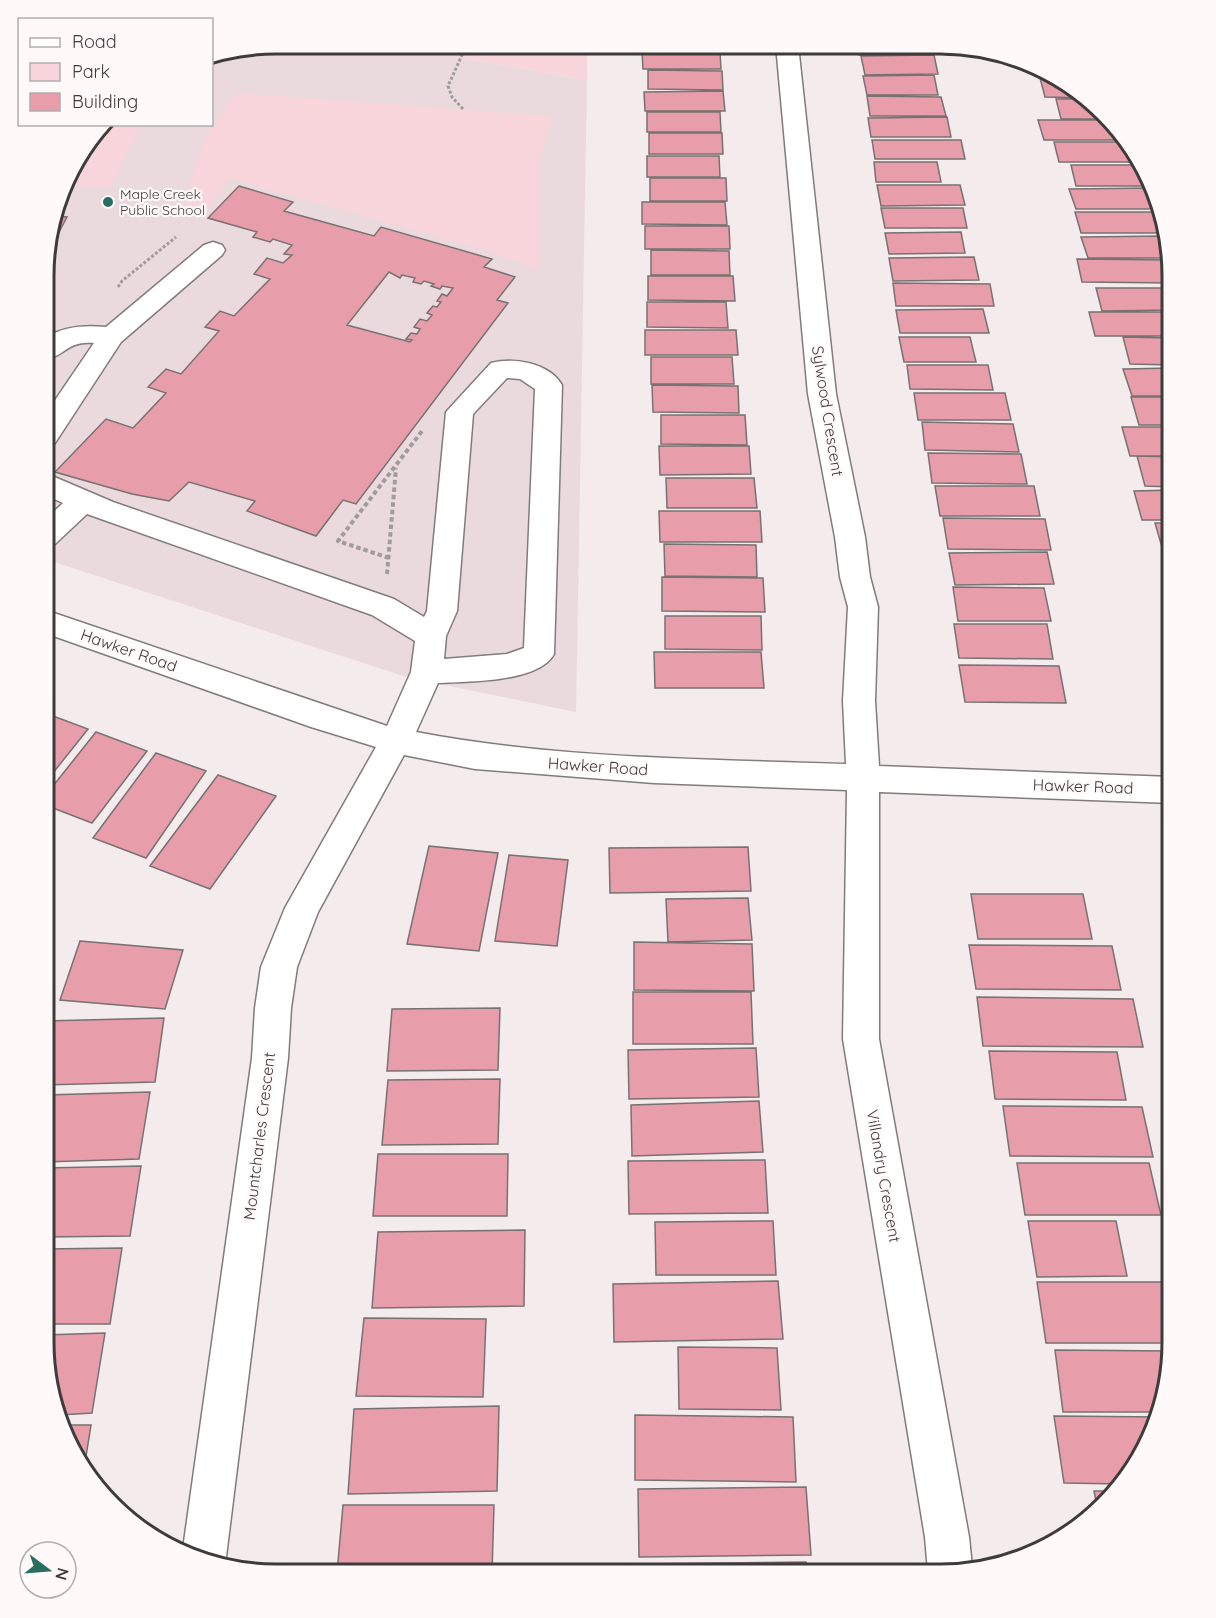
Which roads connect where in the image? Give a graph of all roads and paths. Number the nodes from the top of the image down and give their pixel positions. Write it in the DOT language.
graph roads {
  1 [pos="462,54"];
  2 [pos="788,54"];
  3 [pos="463,109"];
  4 [pos="213,250"];
  5 [pos="112,336"];
  6 [pos="54,343"];
  7 [pos="54,423"];
  8 [pos="422,431"];
  9 [pos="396,465"];
  10 [pos="54,487"];
  11 [pos="84,500"];
  12 [pos="54,528"];
  13 [pos="389,558"];
  14 [pos="383,607"];
  15 [pos="54,624"];
  16 [pos="431,636"];
  17 [pos="427,672"];
  18 [pos="396,741"];
  19 [pos="863,776"];
  20 [pos="1162,790"];
  21 [pos="205,1552"];
  22 [pos="949,1564"];
  1 -- 3 [label="path"];
  2 -- 19 [label="street, Sylwood Crescent"];
  4 -- 5 [label="street"];
  5 -- 6 [label="street"];
  5 -- 7 [label="street"];
  8 -- 9 [label="path"];
  9 -- 13 [label="path"];
  9 -- 13 [label="path"];
  10 -- 11 [label="street"];
  11 -- 12 [label="street"];
  11 -- 14 [label="street"];
  13 -- 14 [label="path"];
  14 -- 16 [label="street"];
  15 -- 18 [label="street, Hawker Road"];
  16 -- 17 [label="street, Mountcharles Crescent"];
  16 -- 17 [label="street, Mountcharles Crescent"];
  17 -- 18 [label="street, Mountcharles Crescent"];
  18 -- 19 [label="street, Hawker Road"];
  18 -- 21 [label="street, Mountcharles Crescent"];
  19 -- 20 [label="street, Hawker Road"];
  19 -- 22 [label="street, Villandry Crescent"];
}
